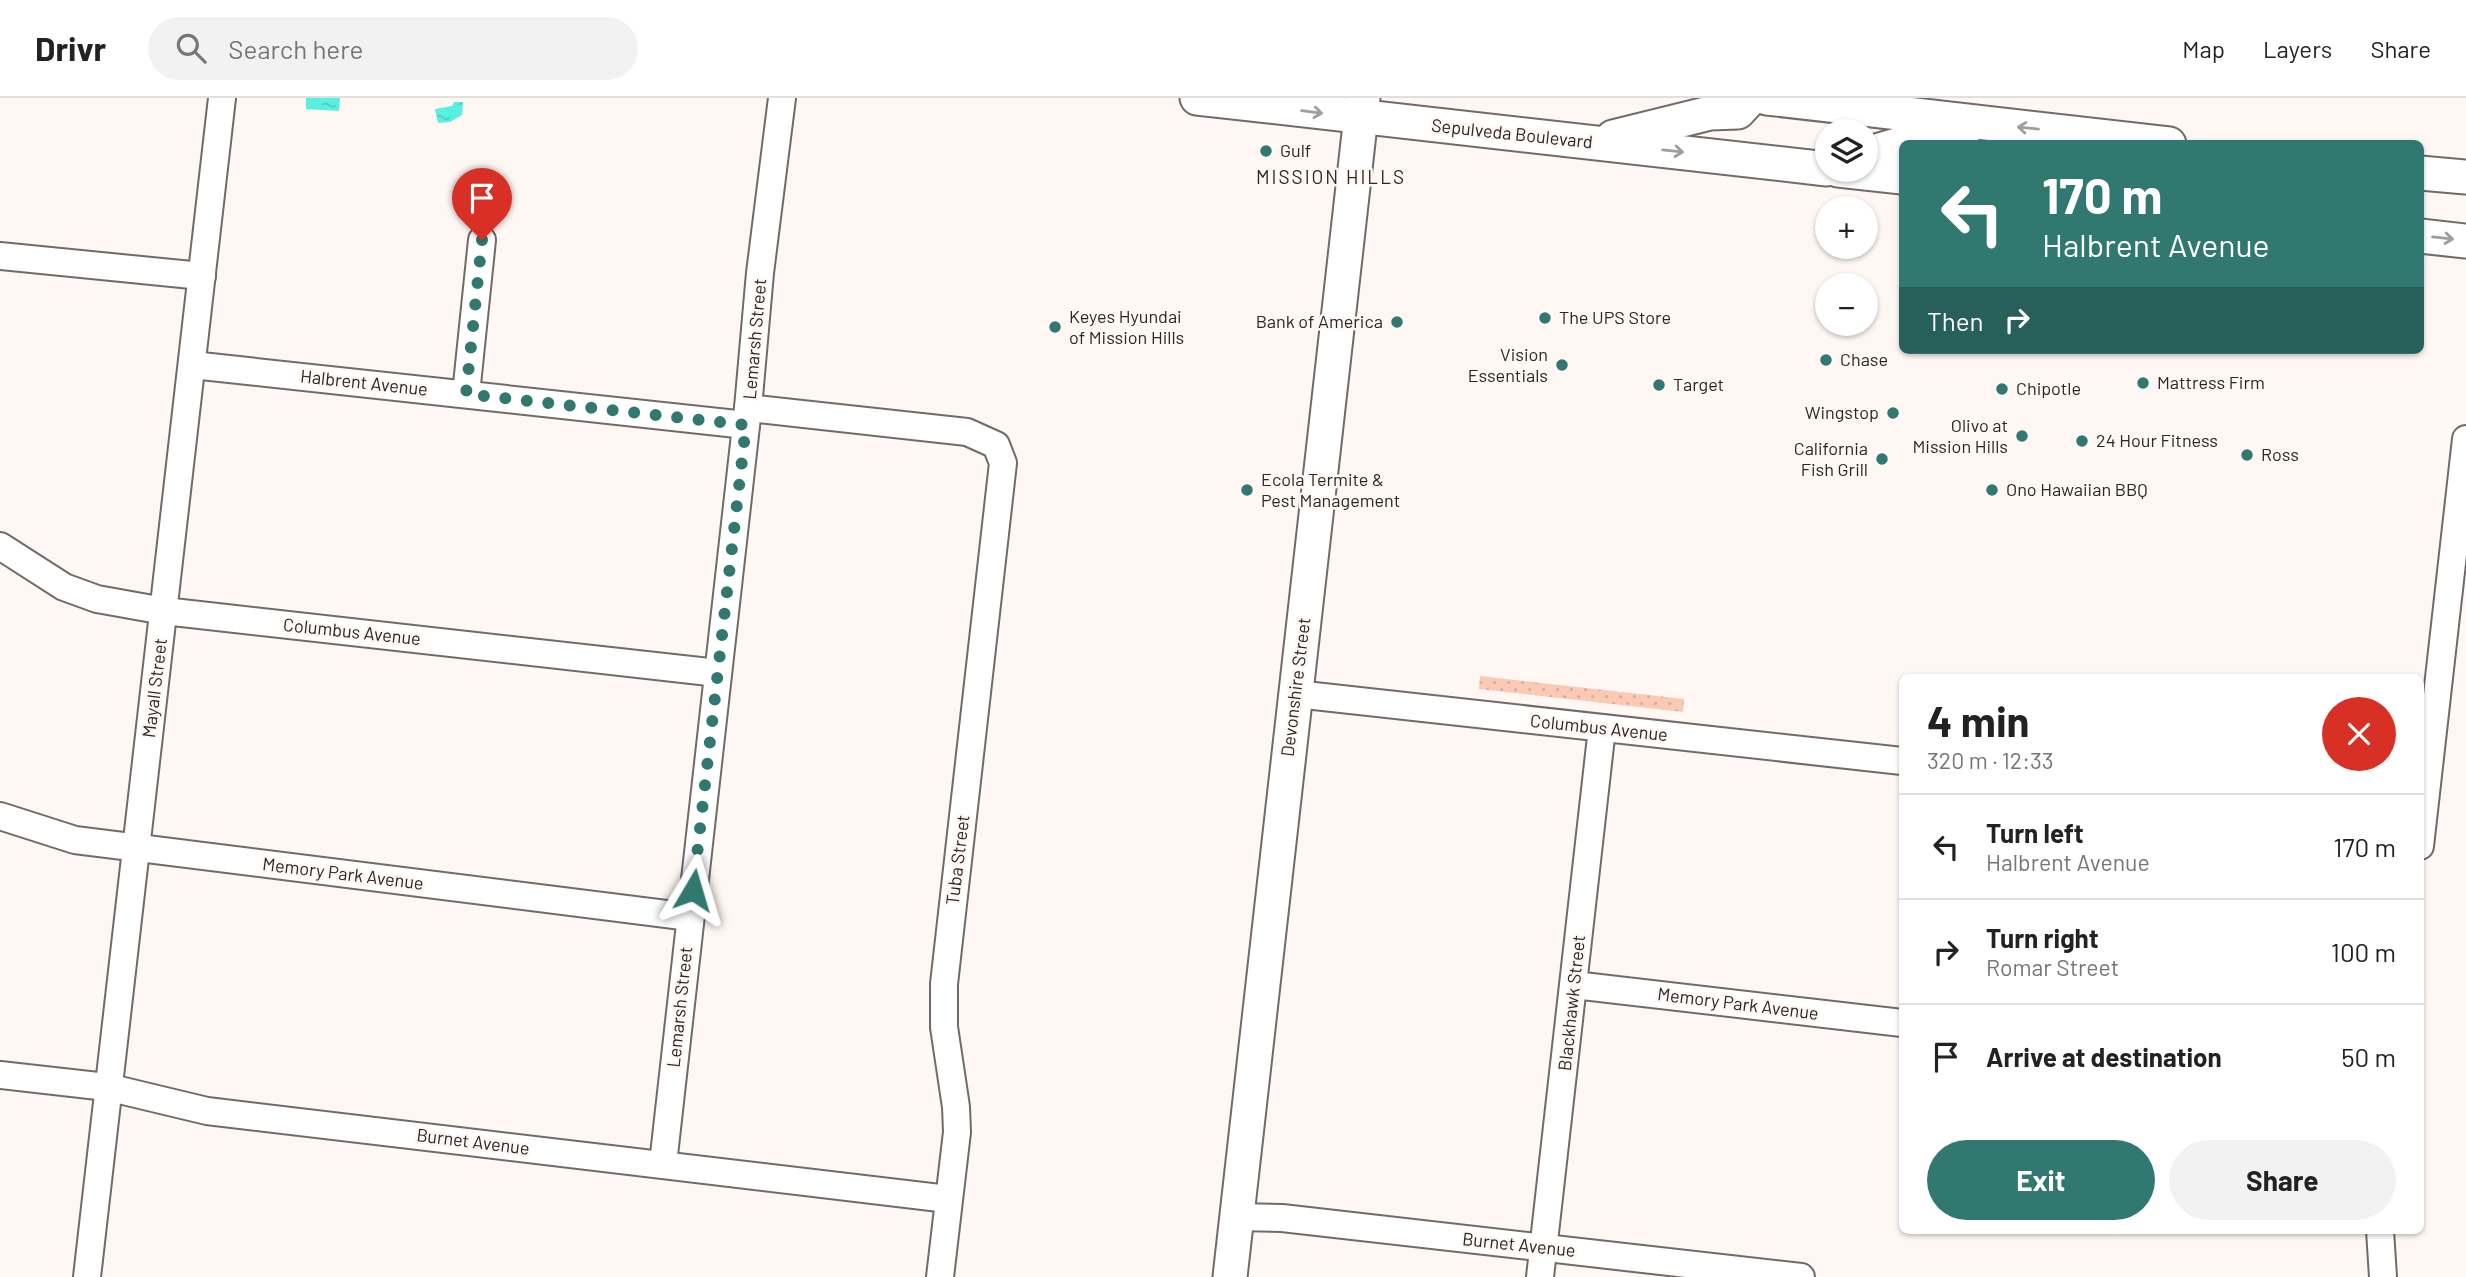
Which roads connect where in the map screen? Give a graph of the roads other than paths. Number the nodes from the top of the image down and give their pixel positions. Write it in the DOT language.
graph roads {
  1 [pos="222,98"];
  2 [pos="782,98"];
  3 [pos="1751,98"];
  4 [pos="1767,98"];
  5 [pos="1216,99"];
  6 [pos="1362,108"];
  7 [pos="1939,118"];
  8 [pos="1986,123"];
  9 [pos="1878,138"];
  10 [pos="1913,140"];
  11 [pos="2134,140"];
  12 [pos="1591,142"];
  13 [pos="1899,144"];
  14 [pos="1878,150"];
  15 [pos="1815,159"];
  16 [pos="1878,173"];
  17 [pos="1899,176"];
  18 [pos="2424,177"];
  19 [pos="2466,177"];
  20 [pos="2424,178"];
  21 [pos="2466,195"];
  22 [pos="2424,236"];
  23 [pos="482,240"];
  24 [pos="2466,241"];
  25 [pos="0,256"];
  26 [pos="202,276"];
  27 [pos="192,365"];
  28 [pos="466,394"];
  29 [pos="747,417"];
  30 [pos="2466,439"];
  31 [pos="996,444"];
  32 [pos="0,546"];
  33 [pos="2459,561"];
  34 [pos="164,611"];
  35 [pos="718,673"];
  36 [pos="1296,694"];
  37 [pos="1602,728"];
  38 [pos="1899,761"];
  39 [pos="2424,803"];
  40 [pos="0,816"];
  41 [pos="137,848"];
  42 [pos="690,917"];
  43 [pos="1574,985"];
  44 [pos="1899,1023"];
  45 [pos="0,1075"];
  46 [pos="107,1087"];
  47 [pos="663,1164"];
  48 [pos="948,1199"];
  49 [pos="1237,1217"];
  50 [pos="2380,1234"];
  51 [pos="1543,1248"];
  52 [pos="87,1277"];
  53 [pos="940,1277"];
  54 [pos="1230,1277"];
  55 [pos="1540,1277"];
  56 [pos="1801,1277"];
  57 [pos="2383,1277"];
  1 -- 26 [label="street, Mayall Street"];
  2 -- 29 [label="street, Lemarsh Street"];
  3 -- 12 [label="main road"];
  4 -- 7 [label="main road"];
  5 -- 6 [label="main road, Sepulveda Boulevard, one-way"];
  6 -- 12 [label="main road, Sepulveda Boulevard"];
  6 -- 36 [label="main road, Devonshire Street"];
  7 -- 8 [label="main road"];
  7 -- 9 [label="main road"];
  8 -- 10 [label="main road"];
  11 -- 8 [label="main road, one-way"];
  12 -- 15 [label="main road, Sepulveda Boulevard, one-way"];
  13 -- 14 [label="main road"];
  16 -- 17 [label="main road"];
  18 -- 19 [label="main road"];
  20 -- 21 [label="main road"];
  22 -- 24 [label="main road, one-way"];
  23 -- 28 [label="street"];
  25 -- 26 [label="street"];
  26 -- 27 [label="street, Mayall Street"];
  27 -- 28 [label="street, Halbrent Avenue"];
  27 -- 34 [label="street, Mayall Street"];
  28 -- 29 [label="street, Halbrent Avenue"];
  29 -- 31 [label="street, Halbrent Avenue"];
  29 -- 35 [label="street, Lemarsh Street"];
  30 -- 33 [label="street"];
  31 -- 48 [label="street, Tuba Street"];
  32 -- 34 [label="street, Columbus Avenue"];
  33 -- 39 [label="street"];
  34 -- 35 [label="street, Columbus Avenue"];
  34 -- 41 [label="street, Mayall Street"];
  35 -- 42 [label="street, Lemarsh Street"];
  36 -- 37 [label="street, Columbus Avenue"];
  36 -- 49 [label="main road, Devonshire Street"];
  37 -- 38 [label="street, Columbus Avenue"];
  37 -- 43 [label="street, Blackhawk Street"];
  40 -- 41 [label="street, Memory Park Avenue"];
  41 -- 42 [label="street, Memory Park Avenue"];
  41 -- 46 [label="street, Mayall Street"];
  42 -- 47 [label="street, Lemarsh Street"];
  43 -- 44 [label="street, Memory Park Avenue"];
  43 -- 51 [label="street, Blackhawk Street"];
  45 -- 46 [label="street, Burnet Avenue"];
  46 -- 47 [label="street, Burnet Avenue"];
  46 -- 52 [label="street, Mayall Street"];
  47 -- 48 [label="street, Burnet Avenue"];
  48 -- 53 [label="street, Tuba Street"];
  49 -- 51 [label="street, Burnet Avenue"];
  49 -- 54 [label="main road, Devonshire Street"];
  50 -- 57 [label="street"];
  51 -- 55 [label="street, Blackhawk Street"];
  51 -- 56 [label="street, Burnet Avenue"];
}
